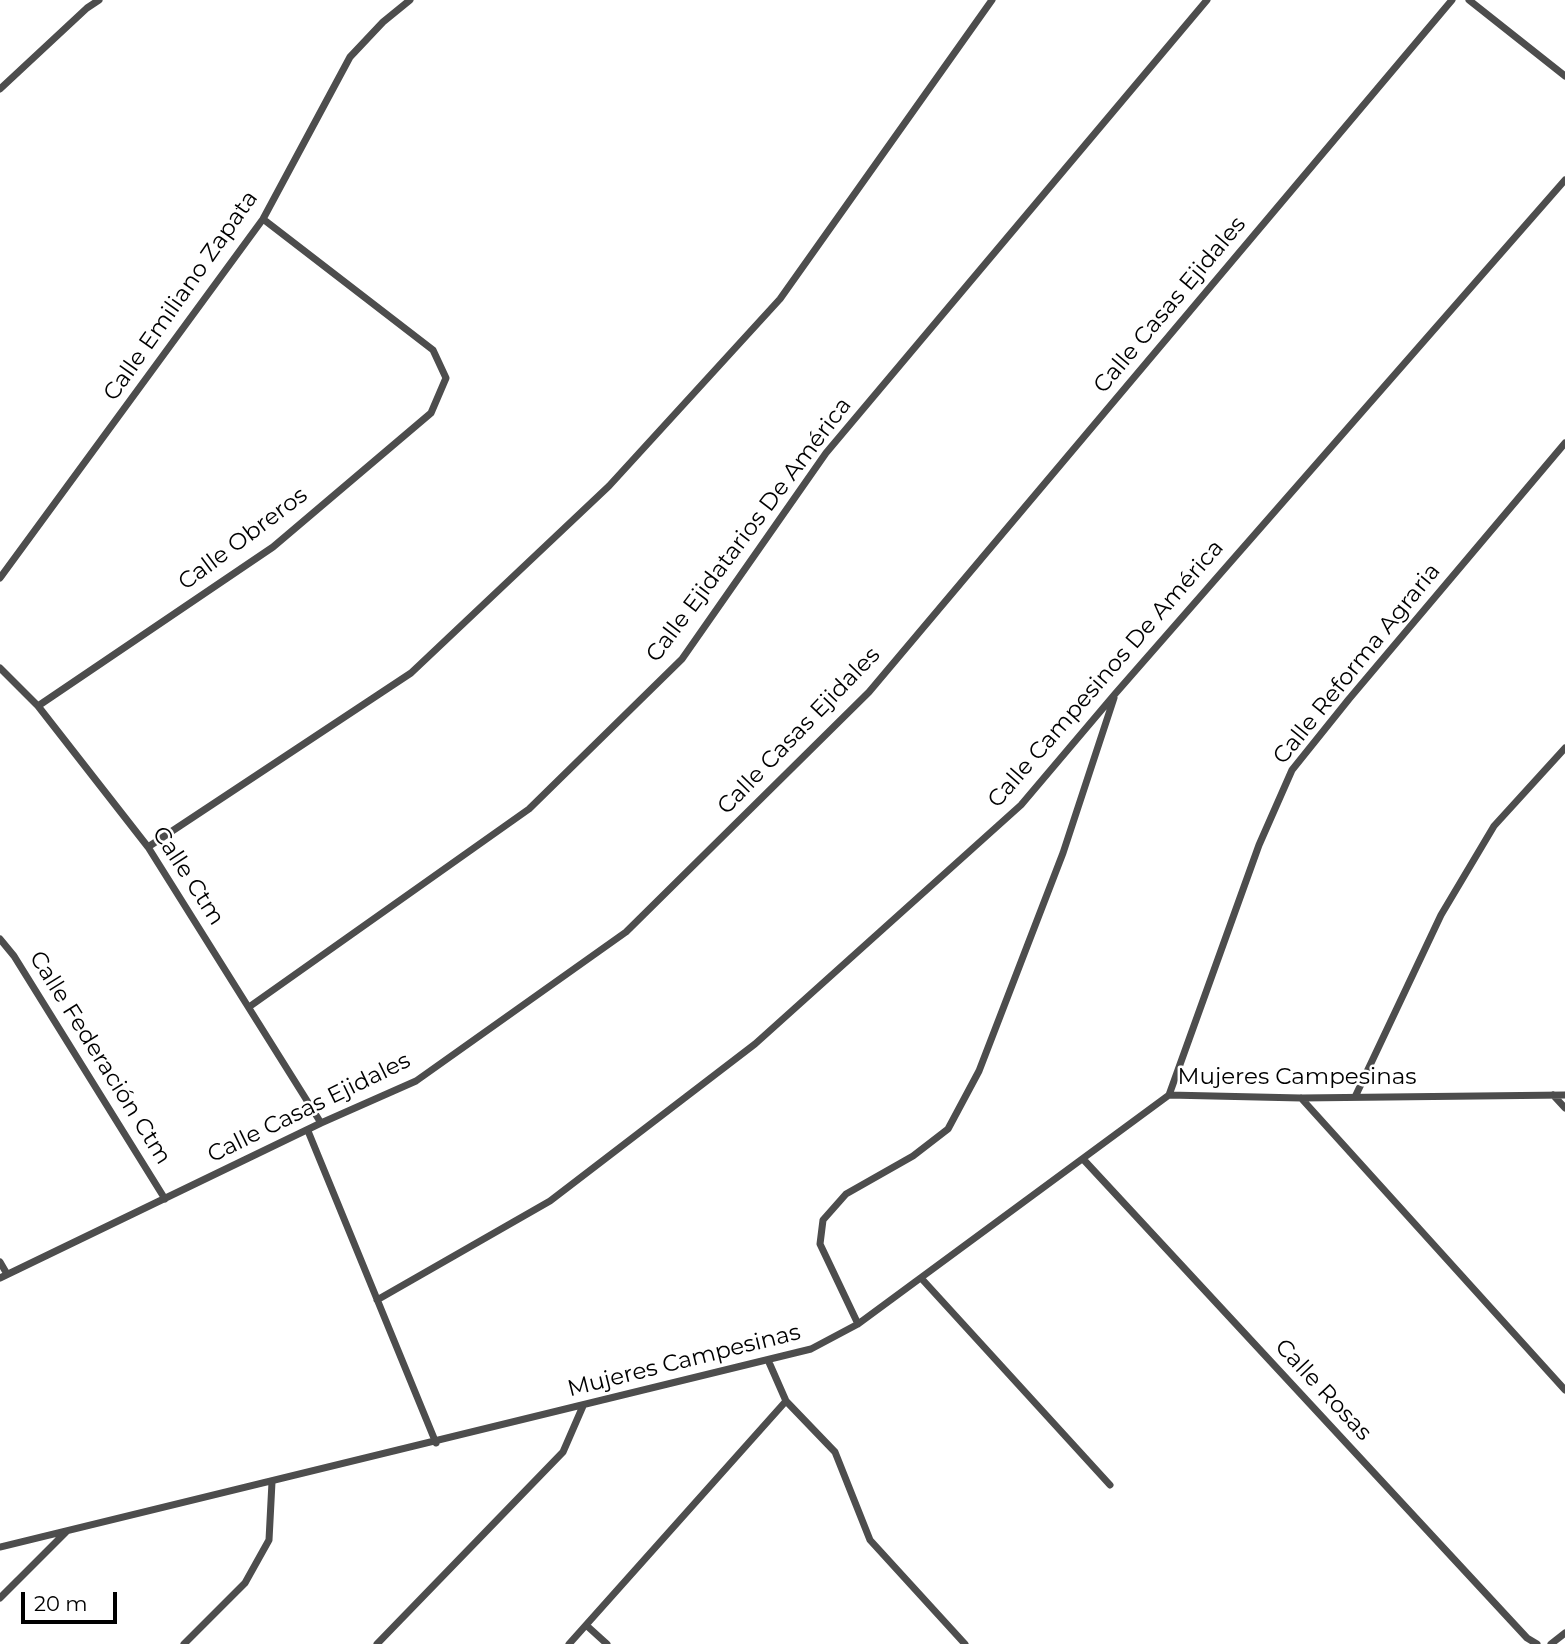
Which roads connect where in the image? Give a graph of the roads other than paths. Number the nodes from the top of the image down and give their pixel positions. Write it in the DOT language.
graph roads {
  1 [pos="99,0"];
  2 [pos="410,0"];
  3 [pos="992,0"];
  4 [pos="1207,0"];
  5 [pos="1452,0"];
  6 [pos="1469,0"];
  7 [pos="1565,76"];
  8 [pos="0,89"];
  9 [pos="1565,180"];
  10 [pos="263,219"];
  11 [pos="1565,443"];
  12 [pos="0,578"];
  13 [pos="0,668"];
  14 [pos="1115,694"];
  15 [pos="38,706"];
  16 [pos="1565,748"];
  17 [pos="148,847"];
  18 [pos="0,939"];
  19 [pos="249,1007"];
  20 [pos="1169,1095"];
  21 [pos="1553,1095"];
  22 [pos="1565,1095"];
  23 [pos="1356,1097"];
  24 [pos="1301,1098"];
  25 [pos="1565,1108"];
  26 [pos="321,1123"];
  27 [pos="308,1130"];
  28 [pos="1083,1159"];
  29 [pos="165,1199"];
  30 [pos="0,1262"];
  31 [pos="4,1276"];
  32 [pos="921,1278"];
  33 [pos="377,1300"];
  34 [pos="858,1324"];
  35 [pos="768,1360"];
  36 [pos="1565,1390"];
  37 [pos="786,1401"];
  38 [pos="583,1406"];
  39 [pos="436,1443"];
  40 [pos="272,1482"];
  41 [pos="1110,1485"];
  42 [pos="66,1531"];
  43 [pos="0,1548"];
  44 [pos="0,1598"];
  45 [pos="586,1625"];
  46 [pos="1565,1633"];
  47 [pos="184,1644"];
  48 [pos="377,1644"];
  49 [pos="569,1644"];
  50 [pos="607,1644"];
  51 [pos="965,1644"];
  52 [pos="1537,1644"];
  53 [pos="1551,1644"];
  1 -- 8 [label="street"];
  2 -- 10 [label="street, Calle Emiliano Zapata"];
  3 -- 17 [label="street"];
  4 -- 19 [label="street, Calle Ejidatarios De América"];
  5 -- 26 [label="street, Calle Casas Ejidales"];
  6 -- 7 [label="street"];
  9 -- 14 [label="street, Calle Campesinos De América"];
  10 -- 12 [label="street, Calle Emiliano Zapata"];
  10 -- 15 [label="street, Calle Obreros"];
  11 -- 20 [label="street, Calle Reforma Agraria"];
  13 -- 15 [label="street, Calle Ctm"];
  14 -- 33 [label="street, Calle Campesinos De América"];
  14 -- 34 [label="street"];
  15 -- 17 [label="street, Calle Ctm"];
  16 -- 23 [label="street"];
  17 -- 19 [label="street, Calle Ctm"];
  18 -- 29 [label="street, Calle Federación Ctm"];
  19 -- 26 [label="street, Calle Ctm"];
  20 -- 24 [label="street, Mujeres Campesinas"];
  20 -- 28 [label="street, Mujeres Campesinas"];
  21 -- 22 [label="street, Mujeres Campesinas"];
  21 -- 23 [label="street, Mujeres Campesinas"];
  21 -- 25 [label="street"];
  23 -- 24 [label="street, Mujeres Campesinas"];
  24 -- 36 [label="street"];
  26 -- 27 [label="street, Calle Casas Ejidales"];
  27 -- 29 [label="street, Calle Casas Ejidales"];
  27 -- 33 [label="street"];
  28 -- 32 [label="street, Mujeres Campesinas"];
  28 -- 52 [label="street, Calle Rosas"];
  29 -- 31 [label="street, Calle Casas Ejidales"];
  30 -- 31 [label="street"];
  32 -- 34 [label="street, Mujeres Campesinas"];
  32 -- 41 [label="street"];
  33 -- 39 [label="street"];
  34 -- 35 [label="street, Mujeres Campesinas"];
  35 -- 37 [label="street"];
  35 -- 38 [label="street, Mujeres Campesinas"];
  37 -- 45 [label="street"];
  37 -- 51 [label="street"];
  38 -- 39 [label="street, Mujeres Campesinas"];
  38 -- 48 [label="street"];
  39 -- 40 [label="street, Mujeres Campesinas"];
  40 -- 42 [label="street, Mujeres Campesinas"];
  40 -- 47 [label="street"];
  42 -- 43 [label="street, Mujeres Campesinas"];
  42 -- 44 [label="street"];
  45 -- 49 [label="street"];
  45 -- 50 [label="street"];
  46 -- 53 [label="street"];
}
